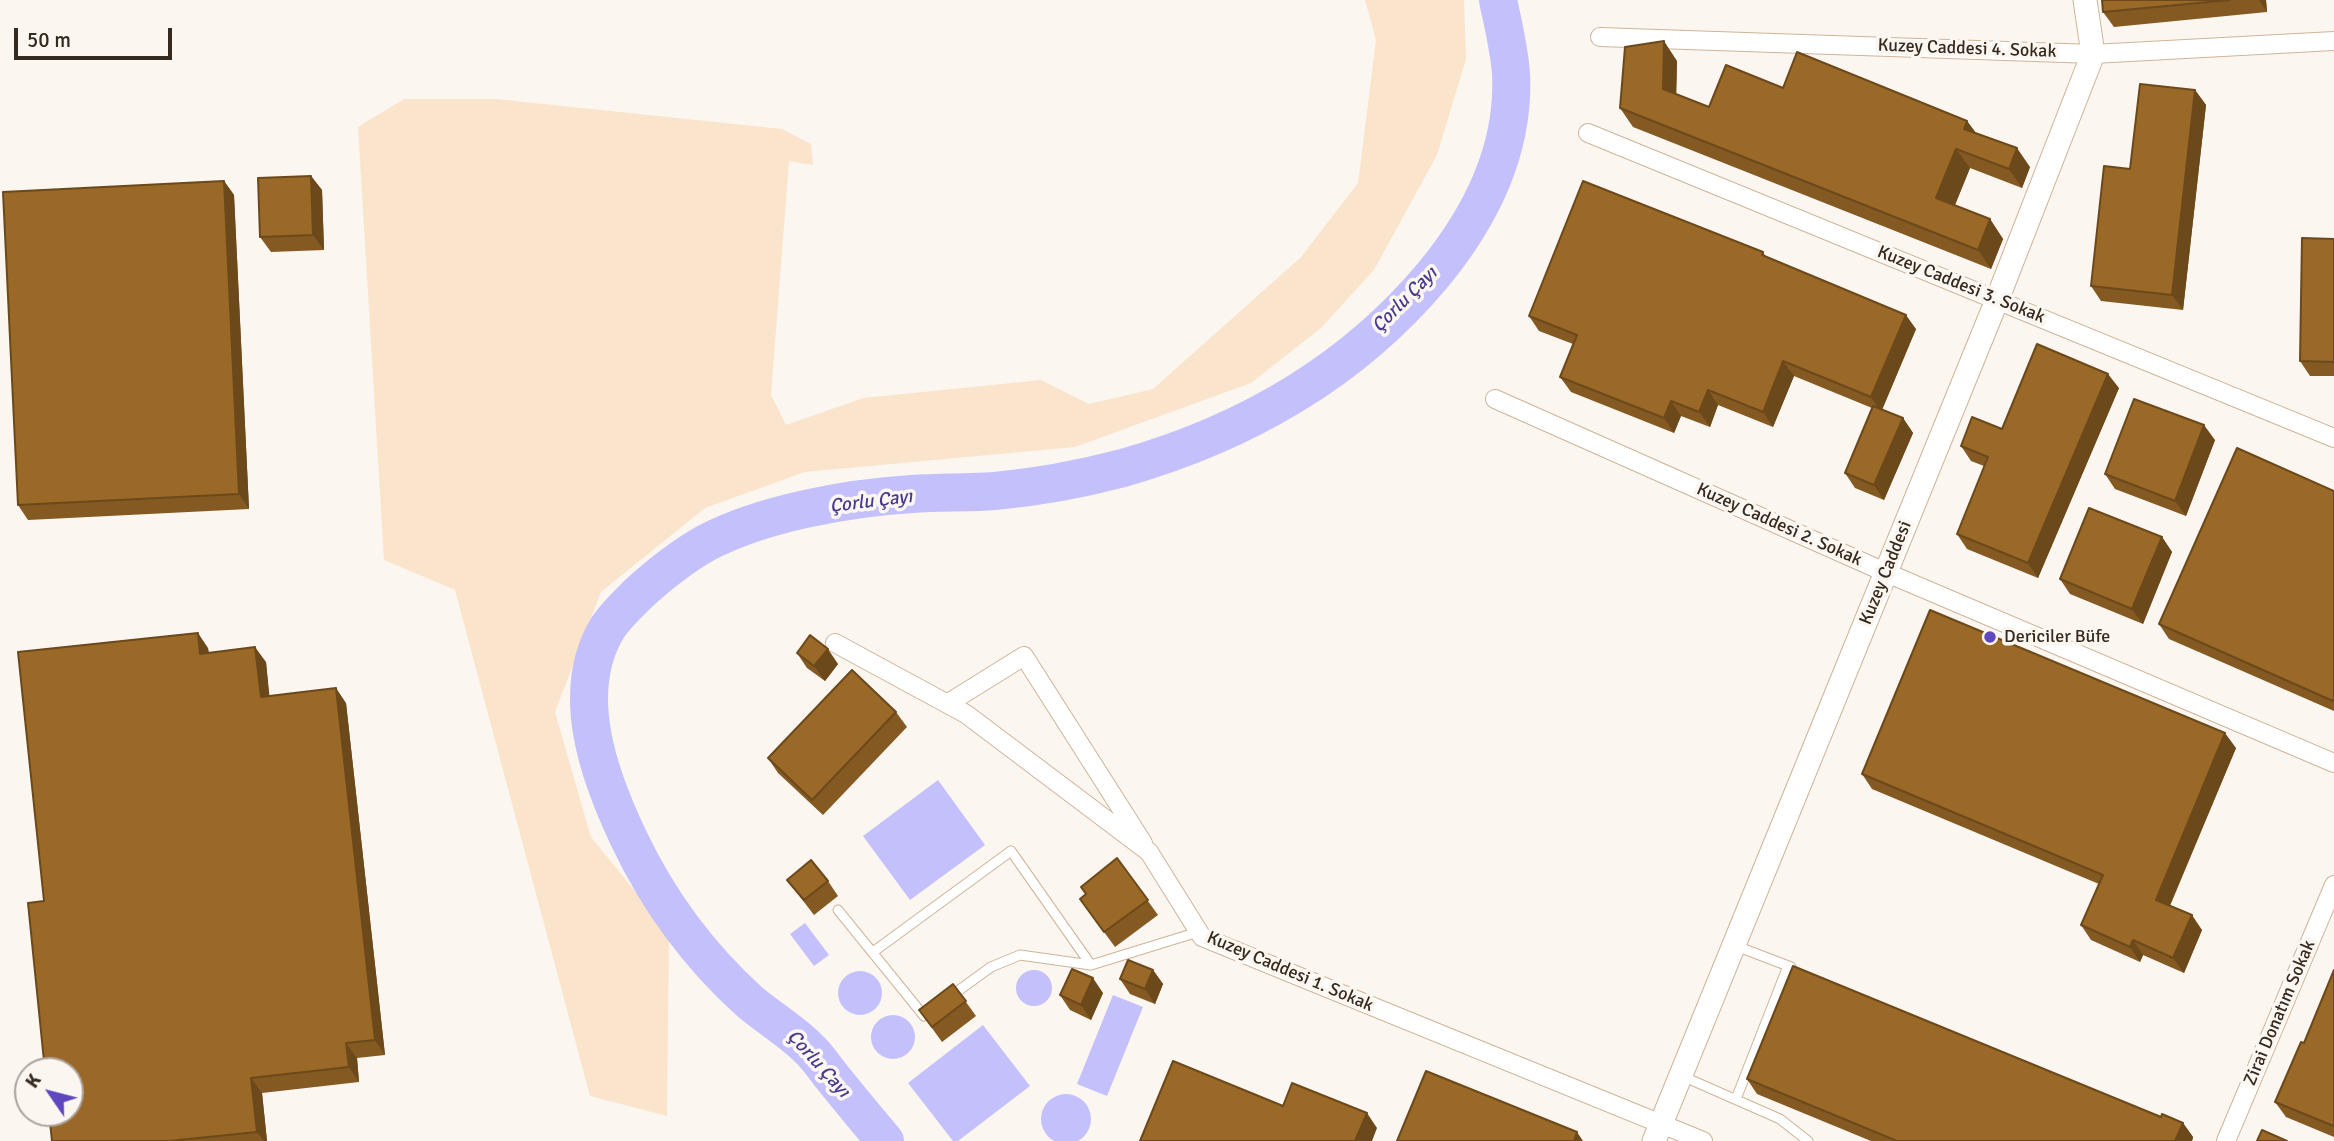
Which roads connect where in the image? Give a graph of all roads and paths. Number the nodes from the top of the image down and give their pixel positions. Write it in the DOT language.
graph roads {
  1 [pos="2085,0"];
  2 [pos="1600,37"];
  3 [pos="2334,41"];
  4 [pos="2093,54"];
  5 [pos="1588,133"];
  6 [pos="1997,300"];
  7 [pos="1495,399"];
  8 [pos="2334,438"];
  9 [pos="1886,573"];
  10 [pos="835,643"];
  11 [pos="947,704"];
  12 [pos="2334,763"];
  13 [pos="1149,852"];
  14 [pos="2334,885"];
  15 [pos="838,910"];
  16 [pos="1198,932"];
  17 [pos="1734,945"];
  18 [pos="873,953"];
  19 [pos="1091,965"];
  20 [pos="1788,966"];
  21 [pos="1800,971"];
  22 [pos="946,1000"];
  23 [pos="935,1008"];
  24 [pos="1681,1076"];
  25 [pos="1736,1100"];
  26 [pos="1657,1133"];
  27 [pos="1703,1141"];
  28 [pos="1808,1141"];
  29 [pos="2226,1141"];
  1 -- 4 [label="street, Kuzey Caddesi"];
  2 -- 4 [label="street, Kuzey Caddesi 4. Sokak"];
  3 -- 4 [label="street, Kuzey Caddesi 4. Sokak"];
  4 -- 6 [label="street, Kuzey Caddesi"];
  5 -- 6 [label="street, Kuzey Caddesi 3. Sokak"];
  6 -- 8 [label="street, Kuzey Caddesi 3. Sokak"];
  6 -- 9 [label="street, Kuzey Caddesi"];
  7 -- 9 [label="street, Kuzey Caddesi 2. Sokak"];
  9 -- 12 [label="street, Kuzey Caddesi 2. Sokak"];
  9 -- 17 [label="street, Kuzey Caddesi"];
  10 -- 11 [label="street, Kuzey Caddesi 1. Sokak"];
  11 -- 13 [label="street, Kuzey Caddesi 1. Sokak"];
  11 -- 13 [label="street"];
  13 -- 16 [label="street, Kuzey Caddesi 1. Sokak"];
  14 -- 29 [label="street, Zirai Donatım Sokak"];
  15 -- 18 [label="lane"];
  16 -- 19 [label="lane"];
  16 -- 26 [label="street, Kuzey Caddesi 1. Sokak"];
  17 -- 20 [label="lane"];
  17 -- 24 [label="street, Kuzey Caddesi"];
  18 -- 19 [label="lane"];
  18 -- 23 [label="lane"];
  19 -- 22 [label="lane"];
  20 -- 21 [label="lane"];
  20 -- 25 [label="lane"];
  24 -- 25 [label="lane"];
  24 -- 26 [label="street, Kuzey Caddesi"];
  25 -- 28 [label="lane"];
  26 -- 27 [label="street, Kuzey Caddesi 1. Sokak"];
}
